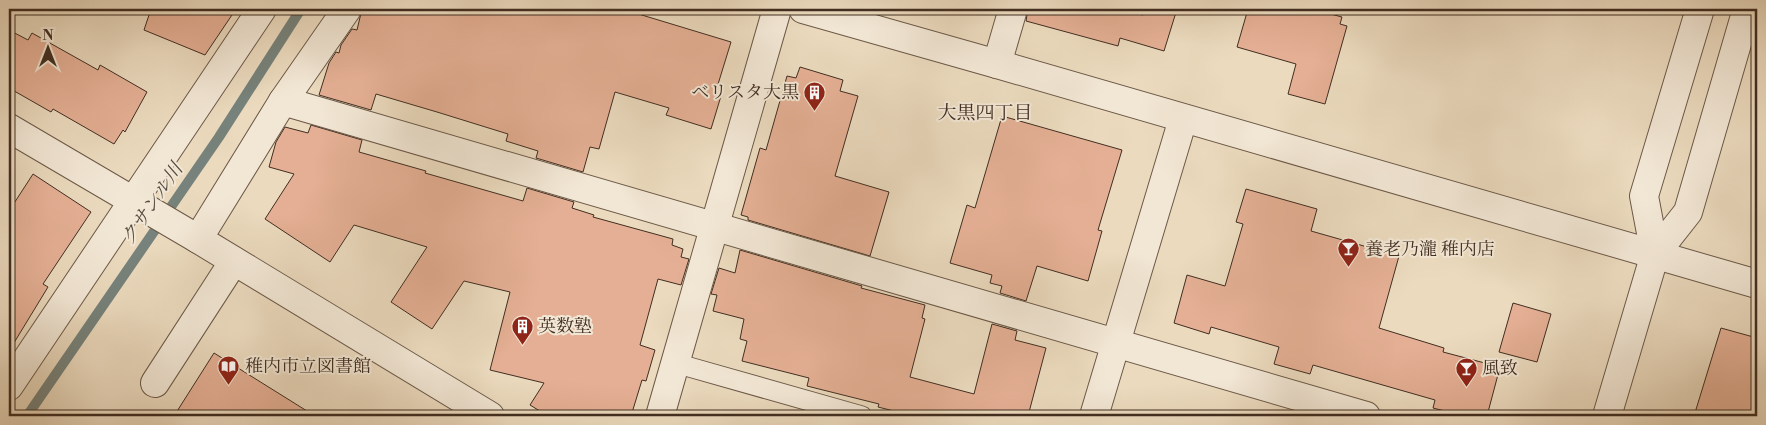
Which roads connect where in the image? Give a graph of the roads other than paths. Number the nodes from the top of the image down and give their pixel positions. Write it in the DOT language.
graph roads {
  1 [pos="262,9"];
  2 [pos="347,9"];
  3 [pos="777,9"];
  4 [pos="803,9"];
  5 [pos="1013,9"];
  6 [pos="1700,9"];
  7 [pos="1747,9"];
  8 [pos="997,64"];
  9 [pos="283,101"];
  10 [pos="1183,119"];
  11 [pos="9,128"];
  12 [pos="141,205"];
  13 [pos="714,228"];
  14 [pos="195,237"];
  15 [pos="1655,254"];
  16 [pos="234,261"];
  17 [pos="1757,284"];
  18 [pos="1116,344"];
  19 [pos="675,364"];
  20 [pos="155,383"];
  21 [pos="9,386"];
  22 [pos="490,416"];
  23 [pos="660,416"];
  24 [pos="862,416"];
  25 [pos="1094,416"];
  26 [pos="1366,416"];
  27 [pos="1607,416"];
  1 -- 12 [label="street"];
  2 -- 9 [label="street"];
  3 -- 13 [label="street"];
  4 -- 8 [label="street"];
  5 -- 8 [label="street"];
  6 -- 15 [label="street"];
  7 -- 15 [label="street"];
  8 -- 10 [label="street"];
  9 -- 13 [label="street"];
  9 -- 14 [label="street"];
  10 -- 15 [label="street"];
  10 -- 18 [label="street"];
  11 -- 12 [label="street"];
  12 -- 14 [label="street"];
  12 -- 21 [label="street"];
  13 -- 18 [label="street"];
  13 -- 19 [label="street"];
  14 -- 16 [label="street"];
  15 -- 17 [label="street"];
  15 -- 27 [label="street"];
  16 -- 20 [label="street"];
  16 -- 22 [label="street"];
  18 -- 25 [label="street"];
  18 -- 26 [label="street"];
  19 -- 23 [label="street"];
  19 -- 24 [label="lane"];
}
